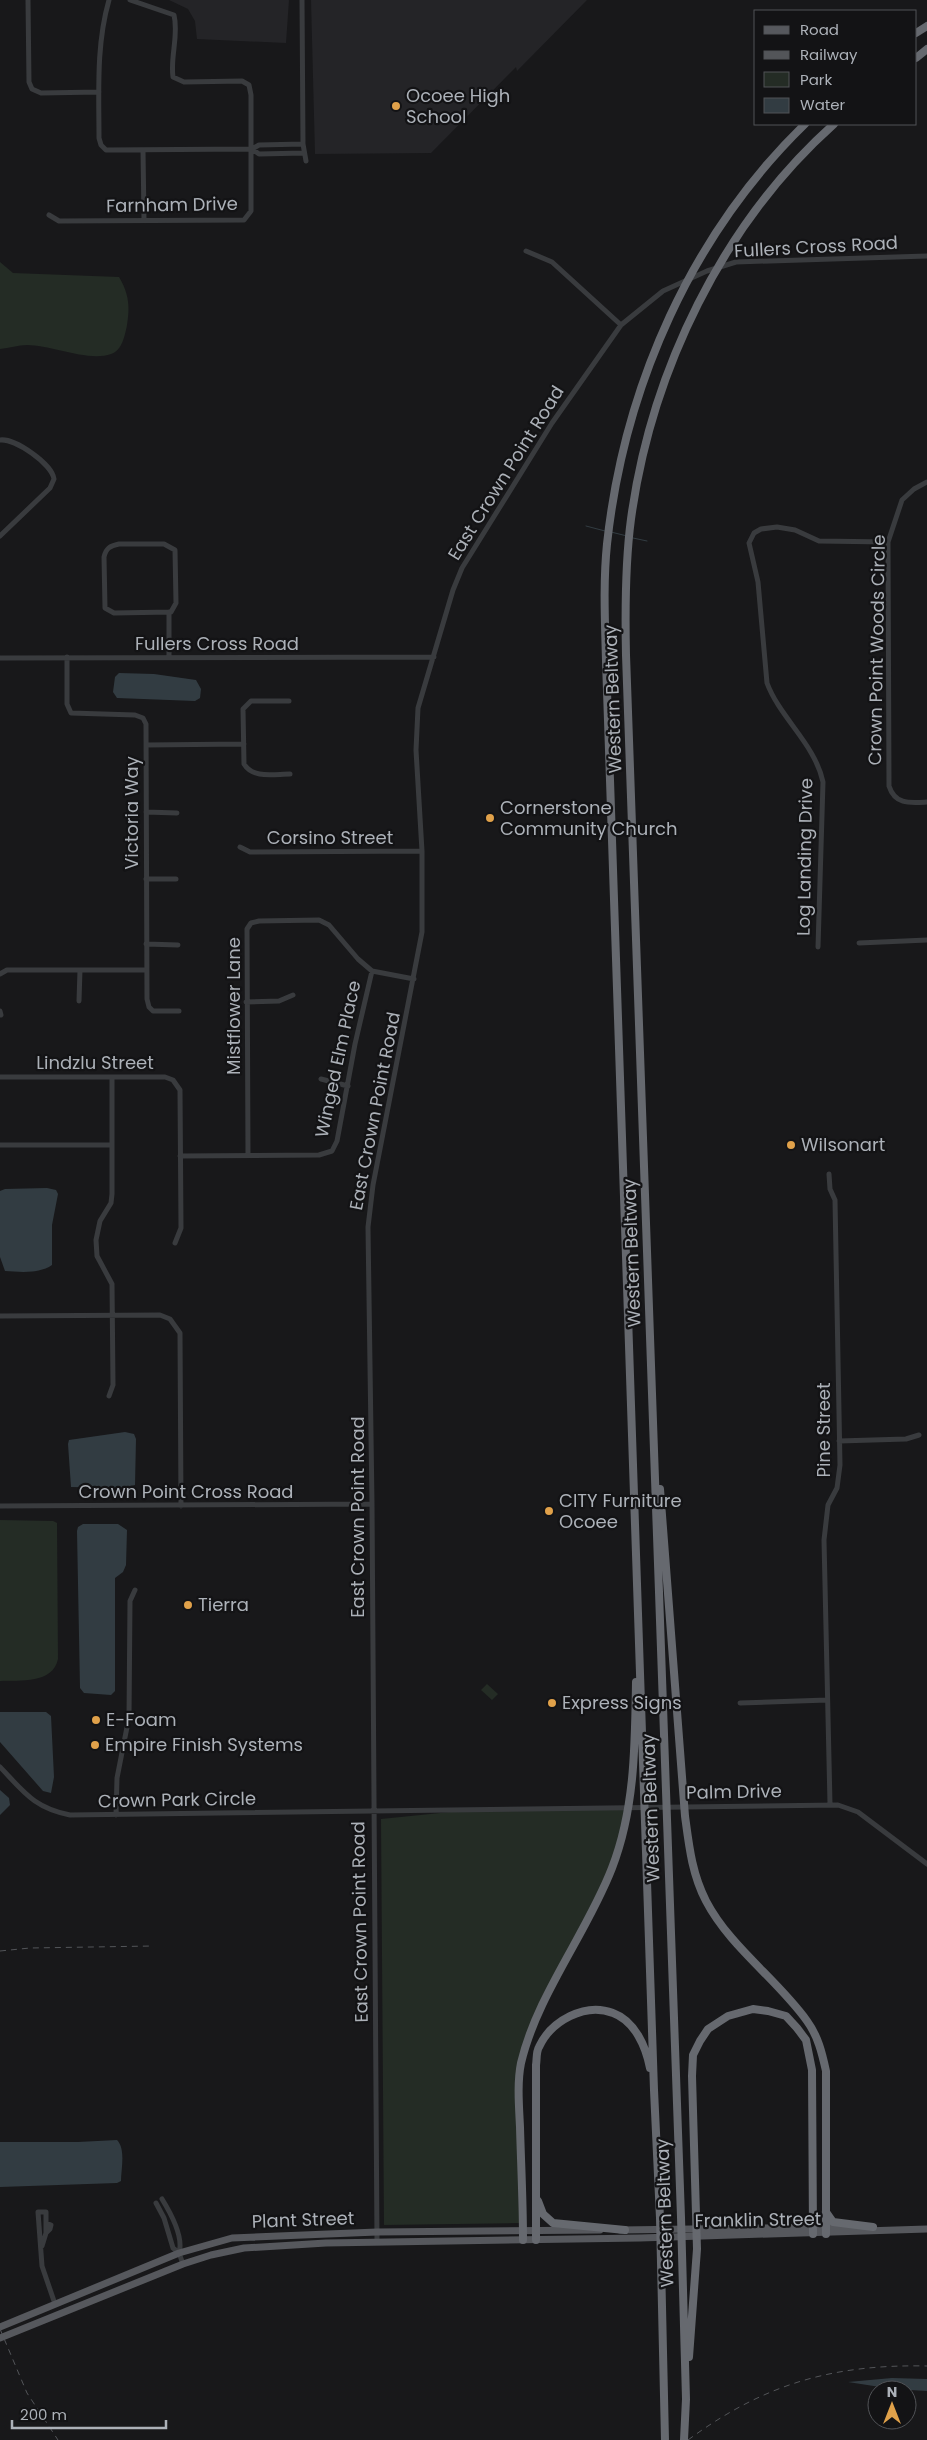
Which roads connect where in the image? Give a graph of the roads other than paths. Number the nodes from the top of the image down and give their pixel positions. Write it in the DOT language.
graph roads {
  1 [pos="28,0"];
  2 [pos="109,0"];
  3 [pos="130,0"];
  4 [pos="302,0"];
  5 [pos="927,49"];
  6 [pos="917,57"];
  7 [pos="100,92"];
  8 [pos="804,125"];
  9 [pos="833,125"];
  10 [pos="303,144"];
  11 [pos="252,149"];
  12 [pos="143,150"];
  13 [pos="304,154"];
  14 [pos="306,161"];
  15 [pos="49,215"];
  16 [pos="144,220"];
  17 [pos="526,251"];
  18 [pos="927,256"];
  19 [pos="707,271"];
  20 [pos="621,325"];
  21 [pos="0,440"];
  22 [pos="927,482"];
  23 [pos="0,536"];
  24 [pos="888,542"];
  25 [pos="169,612"];
  26 [pos="67,657"];
  27 [pos="169,657"];
  28 [pos="434,657"];
  29 [pos="0,658"];
  30 [pos="289,701"];
  31 [pos="244,744"];
  32 [pos="146,745"];
  33 [pos="290,774"];
  34 [pos="927,802"];
  35 [pos="146,812"];
  36 [pos="177,813"];
  37 [pos="240,847"];
  38 [pos="422,851"];
  39 [pos="146,879"];
  40 [pos="176,879"];
  41 [pos="927,940"];
  42 [pos="859,943"];
  43 [pos="146,944"];
  44 [pos="178,945"];
  45 [pos="818,947"];
  46 [pos="80,970"];
  47 [pos="146,970"];
  48 [pos="372,971"];
  49 [pos="0,974"];
  50 [pos="414,979"];
  51 [pos="293,994"];
  52 [pos="80,1001"];
  53 [pos="246,1002"];
  54 [pos="179,1011"];
  55 [pos="0,1077"];
  56 [pos="112,1077"];
  57 [pos="321,1079"];
  58 [pos="348,1086"];
  59 [pos="0,1145"];
  60 [pos="111,1145"];
  61 [pos="248,1155"];
  62 [pos="180,1156"];
  63 [pos="829,1174"];
  64 [pos="175,1243"];
  65 [pos="0,1316"];
  66 [pos="112,1316"];
  67 [pos="651,1375"];
  68 [pos="109,1396"];
  69 [pos="920,1435"];
  70 [pos="839,1441"];
  71 [pos="372,1504"];
  72 [pos="0,1506"];
  73 [pos="181,1506"];
  74 [pos="136,1590"];
  75 [pos="638,1602"];
  76 [pos="828,1700"];
  77 [pos="740,1703"];
  78 [pos="0,1767"];
  79 [pos="830,1804"];
  80 [pos="373,1811"];
  81 [pos="116,1814"];
  82 [pos="927,1864"];
  83 [pos="654,2090"];
  84 [pos="536,2193"];
  85 [pos="162,2199"];
  86 [pos="156,2203"];
  87 [pos="826,2210"];
  88 [pos="872,2227"];
  89 [pos="625,2230"];
  90 [pos="813,2230"];
  91 [pos="826,2230"];
  92 [pos="905,2230"];
  93 [pos="927,2230"];
  94 [pos="536,2231"];
  95 [pos="377,2232"];
  96 [pos="523,2236"];
  97 [pos="536,2240"];
  98 [pos="377,2242"];
  99 [pos="42,2246"];
  100 [pos="179,2253"];
  101 [pos="183,2264"];
  102 [pos="78,2294"];
  103 [pos="55,2304"];
  104 [pos="68,2310"];
  105 [pos="47,2318"];
  106 [pos="0,2327"];
  107 [pos="0,2338"];
  108 [pos="686,2399"];
  109 [pos="666,2440"];
  110 [pos="684,2440"];
  1 -- 7 [label="street"];
  2 -- 7 [label="street"];
  3 -- 11 [label="street, Farnham Drive"];
  4 -- 10 [label="street"];
  5 -- 6 [label="highway"];
  7 -- 12 [label="street"];
  8 -- 75 [label="highway, Western Beltway"];
  9 -- 67 [label="highway, Western Beltway"];
  10 -- 11 [label="street"];
  10 -- 13 [label="street"];
  11 -- 12 [label="street"];
  11 -- 13 [label="street"];
  11 -- 16 [label="street, Farnham Drive"];
  12 -- 16 [label="street"];
  13 -- 14 [label="street"];
  15 -- 16 [label="street, Farnham Drive"];
  17 -- 20 [label="street"];
  18 -- 19 [label="street, Fullers Cross Road"];
  19 -- 20 [label="street, East Crown Point Road"];
  20 -- 28 [label="street, East Crown Point Road"];
  21 -- 23 [label="street"];
  22 -- 24 [label="street, Crown Point Woods Circle"];
  24 -- 34 [label="street, Crown Point Woods Circle"];
  24 -- 45 [label="street, Log Landing Drive"];
  25 -- 25 [label="street"];
  25 -- 27 [label="street"];
  26 -- 27 [label="street, Fullers Cross Road"];
  26 -- 29 [label="street, Fullers Cross Road"];
  26 -- 32 [label="street, Victoria Way"];
  27 -- 28 [label="street, Fullers Cross Road"];
  28 -- 38 [label="street, East Crown Point Road"];
  30 -- 31 [label="street"];
  31 -- 32 [label="street"];
  31 -- 33 [label="street"];
  32 -- 35 [label="street, Victoria Way"];
  35 -- 36 [label="street"];
  35 -- 39 [label="street, Victoria Way"];
  37 -- 38 [label="street, Corsino Street"];
  38 -- 50 [label="street, East Crown Point Road"];
  39 -- 40 [label="street"];
  39 -- 43 [label="street, Victoria Way"];
  41 -- 42 [label="street"];
  43 -- 44 [label="street"];
  43 -- 47 [label="street, Victoria Way"];
  46 -- 47 [label="street"];
  46 -- 49 [label="street"];
  46 -- 52 [label="street"];
  47 -- 54 [label="street, Victoria Way"];
  48 -- 50 [label="street"];
  48 -- 53 [label="street, Mistflower Lane"];
  48 -- 58 [label="street, Winged Elm Place"];
  50 -- 71 [label="street, East Crown Point Road"];
  51 -- 53 [label="street"];
  53 -- 61 [label="street, Mistflower Lane"];
  55 -- 56 [label="street, Lindzlu Street"];
  56 -- 60 [label="street"];
  56 -- 62 [label="street, Lindzlu Street"];
  57 -- 58 [label="street"];
  58 -- 61 [label="street, Winged Elm Place"];
  59 -- 60 [label="street"];
  60 -- 66 [label="street"];
  61 -- 62 [label="street, Winged Elm Place"];
  62 -- 64 [label="street, Lindzlu Street"];
  63 -- 70 [label="street, Pine Street"];
  65 -- 66 [label="street"];
  66 -- 68 [label="street"];
  66 -- 73 [label="street"];
  67 -- 87 [label="highway"];
  67 -- 108 [label="highway, Western Beltway"];
  69 -- 70 [label="street"];
  70 -- 76 [label="street, Pine Street"];
  71 -- 73 [label="street, Crown Point Cross Road"];
  71 -- 80 [label="street, East Crown Point Road"];
  72 -- 73 [label="street, Crown Point Cross Road"];
  74 -- 81 [label="street"];
  75 -- 83 [label="highway, Western Beltway"];
  75 -- 96 [label="highway"];
  76 -- 77 [label="street"];
  76 -- 79 [label="street, Pine Street"];
  78 -- 81 [label="street, Crown Park Circle"];
  79 -- 80 [label="street, Palm Drive"];
  79 -- 82 [label="street, Palm Drive"];
  80 -- 81 [label="street, Crown Park Circle"];
  80 -- 95 [label="street, East Crown Point Road"];
  83 -- 84 [label="highway"];
  83 -- 109 [label="highway, Western Beltway"];
  84 -- 89 [label="highway"];
  84 -- 94 [label="highway"];
  85 -- 100 [label="street"];
  86 -- 100 [label="street"];
  87 -- 88 [label="highway"];
  87 -- 91 [label="highway"];
  88 -- 91 [label="main road, Franklin Street"];
  88 -- 92 [label="main road, Franklin Street"];
  89 -- 90 [label="main road, Franklin Street"];
  89 -- 94 [label="main road, Plant Street"];
  90 -- 91 [label="main road, Franklin Street"];
  90 -- 97 [label="main road, Franklin Street"];
  90 -- 108 [label="highway"];
  91 -- 92 [label="main road, Franklin Street"];
  92 -- 93 [label="main road, Franklin Street"];
  94 -- 96 [label="main road, Plant Street"];
  94 -- 97 [label="highway"];
  95 -- 96 [label="main road, Plant Street"];
  95 -- 98 [label="street, East Crown Point Road"];
  95 -- 100 [label="main road, Plant Street"];
  96 -- 97 [label="main road, Franklin Street"];
  96 -- 98 [label="main road, Plant Street"];
  98 -- 101 [label="main road, Plant Street"];
  99 -- 99 [label="street"];
  99 -- 103 [label="street"];
  100 -- 101 [label="street"];
  100 -- 102 [label="main road, Plant Street"];
  101 -- 104 [label="main road, Plant Street"];
  102 -- 103 [label="main road, Plant Street"];
  102 -- 104 [label="main road"];
  103 -- 105 [label="main road"];
  103 -- 106 [label="main road, Plant Street"];
  104 -- 105 [label="main road, Plant Street"];
  105 -- 107 [label="main road, Plant Street"];
  108 -- 110 [label="highway, Western Beltway"];
}
